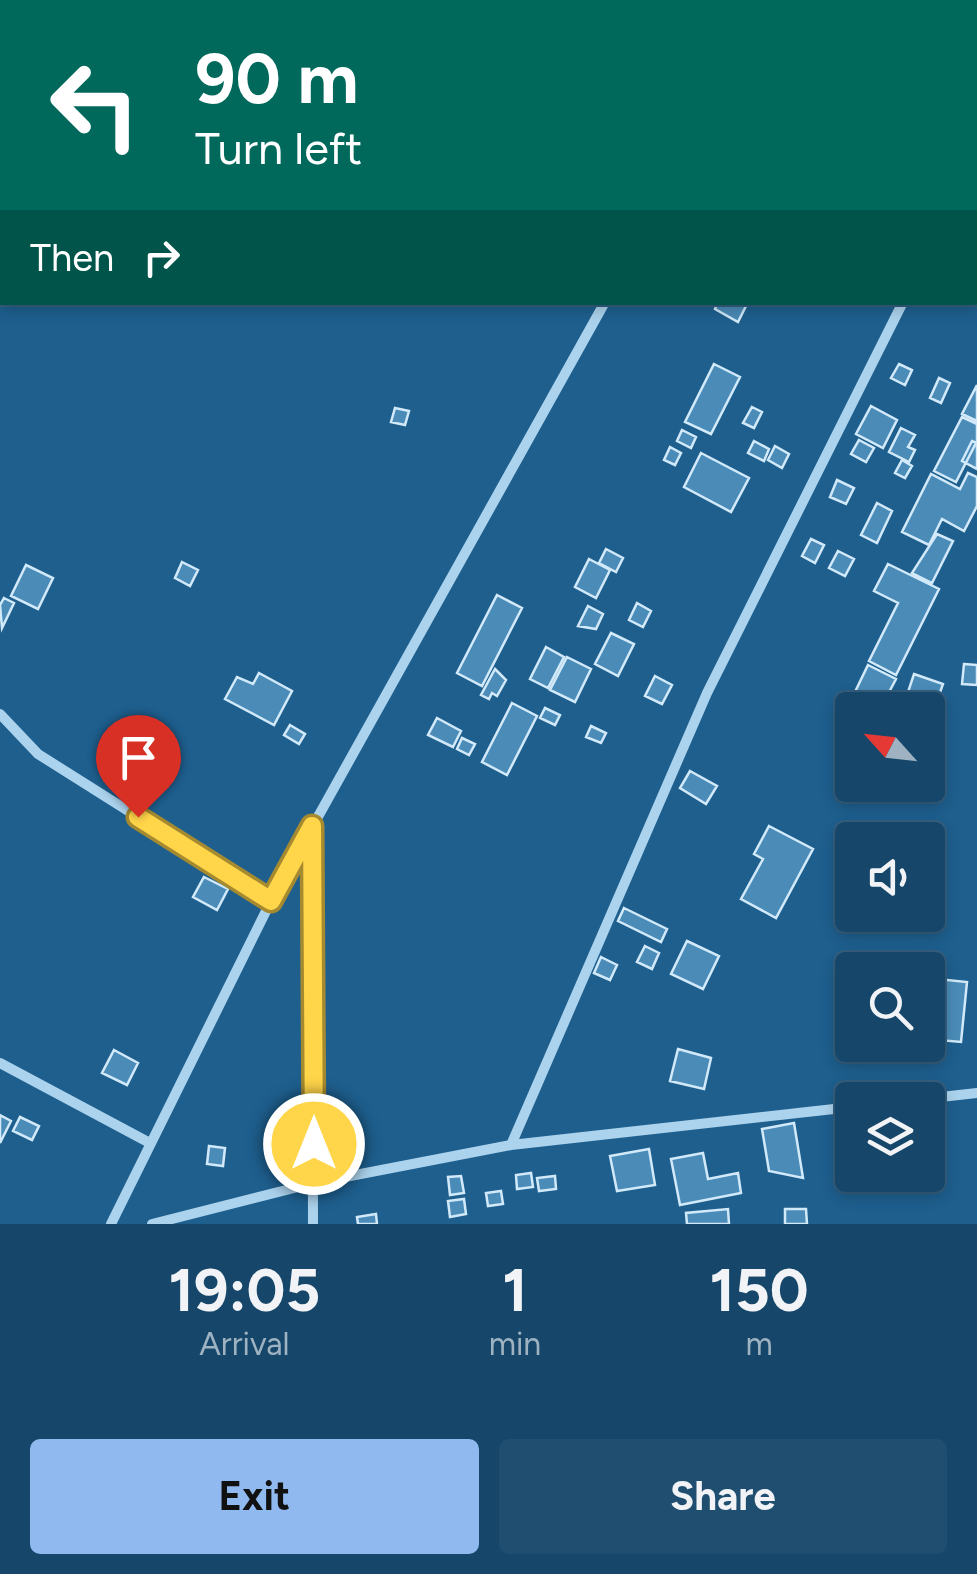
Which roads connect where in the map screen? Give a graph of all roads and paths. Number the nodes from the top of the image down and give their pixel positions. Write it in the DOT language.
graph roads {
  1 [pos="604,305"];
  2 [pos="901,305"];
  3 [pos="0,714"];
  4 [pos="312,826"];
  5 [pos="271,901"];
  6 [pos="0,1063"];
  7 [pos="977,1093"];
  8 [pos="945,1097"];
  9 [pos="835,1109"];
  10 [pos="148,1142"];
  11 [pos="511,1145"];
  12 [pos="314,1184"];
  13 [pos="111,1224"];
  14 [pos="152,1224"];
  15 [pos="313,1224"];
  1 -- 4 [label="street"];
  2 -- 11 [label="street"];
  3 -- 5 [label="street"];
  4 -- 5 [label="street"];
  4 -- 12 [label="street"];
  5 -- 10 [label="street"];
  6 -- 10 [label="street"];
  7 -- 8 [label="street"];
  9 -- 11 [label="street"];
  10 -- 13 [label="street"];
  11 -- 12 [label="street"];
  12 -- 14 [label="street"];
  12 -- 15 [label="street"];
}
